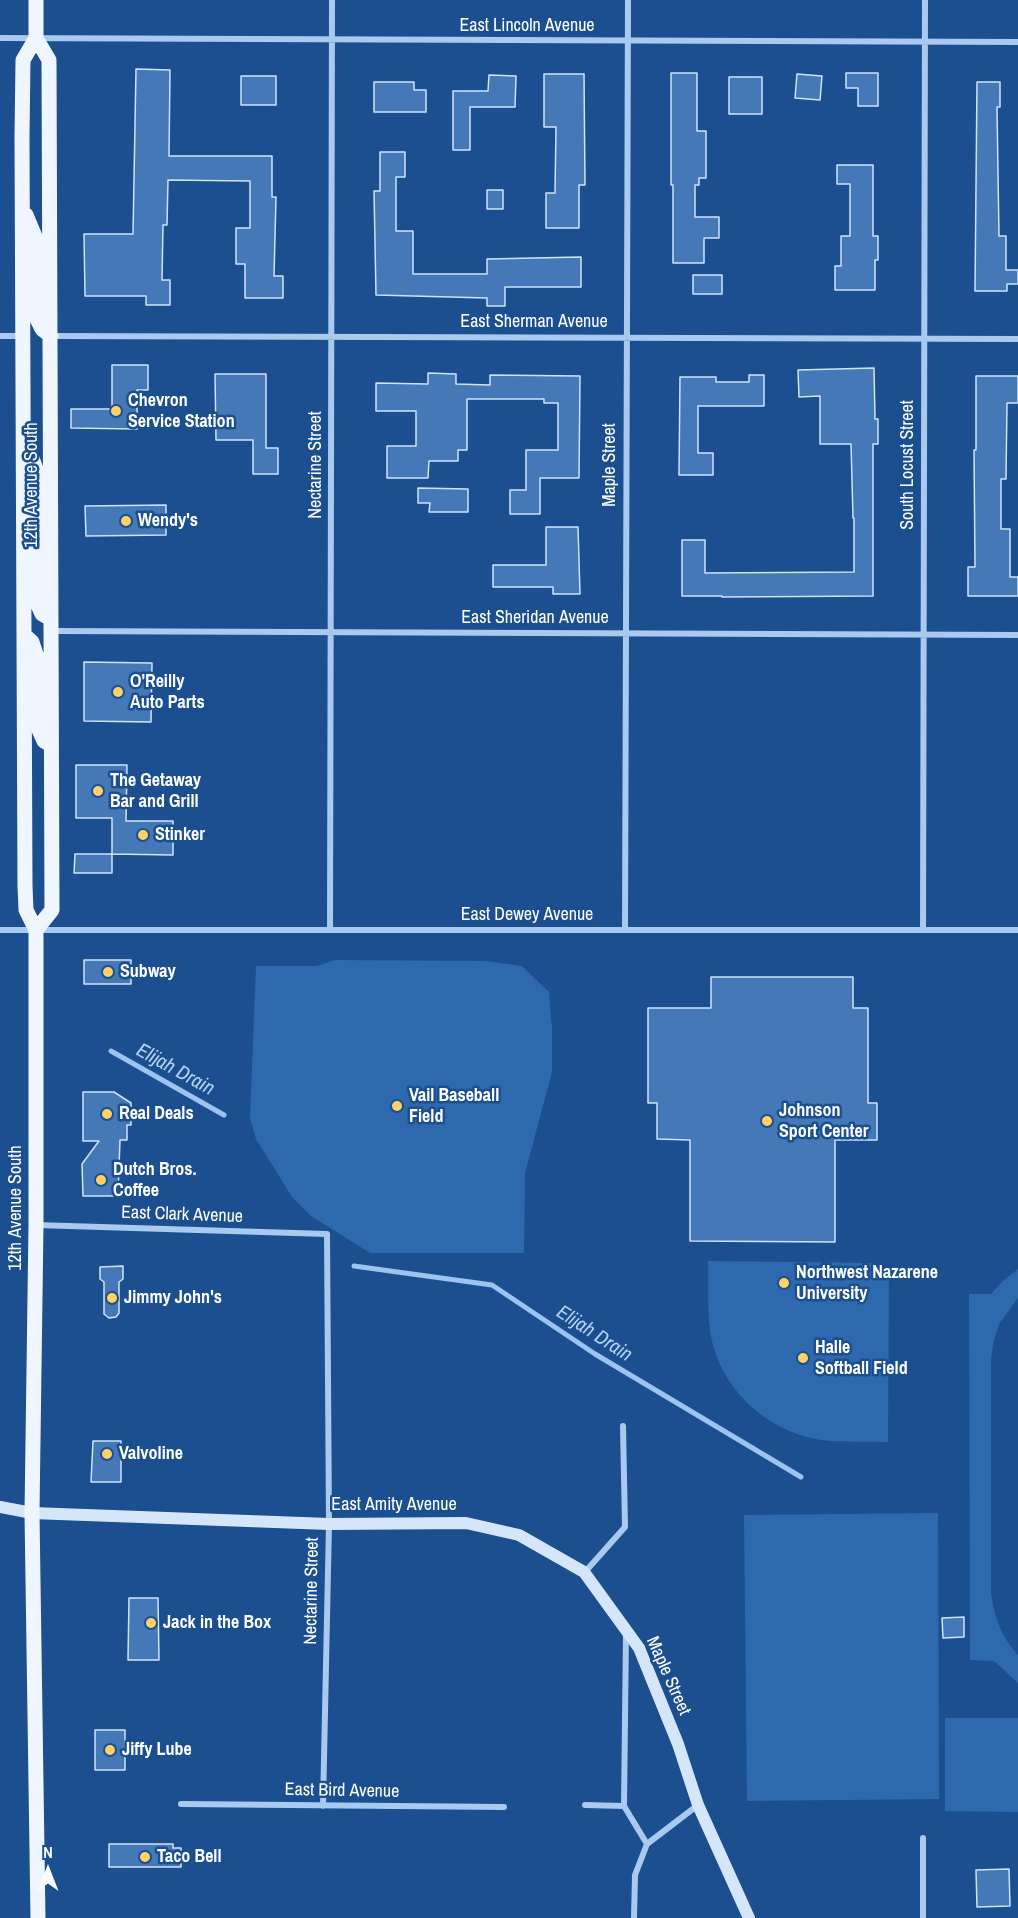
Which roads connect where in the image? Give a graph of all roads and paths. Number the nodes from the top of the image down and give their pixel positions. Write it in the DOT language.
graph roads {
  1 [pos="36,0"];
  2 [pos="332,0"];
  3 [pos="628,0"];
  4 [pos="925,0"];
  5 [pos="0,38"];
  6 [pos="36,38"];
  7 [pos="332,39"];
  8 [pos="628,41"];
  9 [pos="925,41"];
  10 [pos="1018,42"];
  11 [pos="23,208"];
  12 [pos="0,336"];
  13 [pos="23,336"];
  14 [pos="51,336"];
  15 [pos="332,337"];
  16 [pos="628,337"];
  17 [pos="923,338"];
  18 [pos="1018,339"];
  19 [pos="24,433"];
  20 [pos="52,625"];
  21 [pos="331,632"];
  22 [pos="627,634"];
  23 [pos="24,635"];
  24 [pos="923,635"];
  25 [pos="1018,635"];
  26 [pos="51,745"];
  27 [pos="0,930"];
  28 [pos="36,930"];
  29 [pos="330,930"];
  30 [pos="625,930"];
  31 [pos="923,930"];
  32 [pos="1018,930"];
  33 [pos="36,1225"];
  34 [pos="327,1234"];
  35 [pos="623,1426"];
  36 [pos="0,1507"];
  37 [pos="32,1513"];
  38 [pos="329,1524"];
  39 [pos="584,1572"];
  40 [pos="626,1630"];
  41 [pos="181,1804"];
  42 [pos="585,1805"];
  43 [pos="698,1805"];
  44 [pos="324,1806"];
  45 [pos="624,1806"];
  46 [pos="504,1807"];
  47 [pos="923,1838"];
  48 [pos="647,1844"];
  49 [pos="38,1918"];
  50 [pos="634,1918"];
  51 [pos="749,1918"];
  52 [pos="923,1918"];
  1 -- 6 [label="main road, 12th Avenue South"];
  2 -- 7 [label="street, Nectarine Street"];
  3 -- 8 [label="street, Maple Street"];
  4 -- 9 [label="street, South Locust Street"];
  5 -- 6 [label="street, East Lincoln Avenue"];
  6 -- 7 [label="street, East Lincoln Avenue"];
  6 -- 11 [label="main road, 12th Avenue South"];
  6 -- 14 [label="main road, 12th Avenue South"];
  7 -- 8 [label="street, East Lincoln Avenue"];
  7 -- 15 [label="street, Nectarine Street"];
  8 -- 9 [label="street, East Lincoln Avenue"];
  8 -- 16 [label="street, Maple Street"];
  9 -- 10 [label="street, East Lincoln Avenue"];
  9 -- 17 [label="street, South Locust Street"];
  11 -- 13 [label="main road, 12th Avenue South"];
  11 -- 14 [label="main road"];
  12 -- 13 [label="street"];
  13 -- 19 [label="main road, 12th Avenue South"];
  14 -- 15 [label="street, East Sherman Avenue"];
  14 -- 20 [label="main road, 12th Avenue South"];
  15 -- 16 [label="street, East Sherman Avenue"];
  15 -- 21 [label="street, Nectarine Street"];
  16 -- 17 [label="street, East Sherman Avenue"];
  16 -- 22 [label="street, Maple Street"];
  17 -- 18 [label="street, East Sherman Avenue"];
  17 -- 24 [label="street, South Locust Street"];
  19 -- 20 [label="main road"];
  19 -- 23 [label="main road, 12th Avenue South"];
  20 -- 21 [label="street, East Sheridan Avenue"];
  20 -- 26 [label="main road, 12th Avenue South"];
  21 -- 22 [label="street, East Sheridan Avenue"];
  21 -- 29 [label="street, Nectarine Street"];
  22 -- 24 [label="street, East Sheridan Avenue"];
  22 -- 30 [label="street, Maple Street"];
  23 -- 26 [label="main road"];
  23 -- 28 [label="main road, 12th Avenue South"];
  24 -- 25 [label="street, East Sheridan Avenue"];
  24 -- 31 [label="street, South Locust Street"];
  26 -- 28 [label="main road, 12th Avenue South"];
  27 -- 28 [label="street, East Dewey Avenue"];
  28 -- 29 [label="street, East Dewey Avenue"];
  28 -- 33 [label="main road, 12th Avenue South"];
  29 -- 30 [label="street, East Dewey Avenue"];
  30 -- 31 [label="street, East Dewey Avenue"];
  31 -- 32 [label="street, East Dewey Avenue"];
  33 -- 34 [label="street, East Clark Avenue"];
  33 -- 37 [label="main road, 12th Avenue South"];
  34 -- 38 [label="street, Nectarine Street"];
  35 -- 39 [label="street"];
  36 -- 37 [label="main road, East Amity Avenue"];
  37 -- 38 [label="main road, East Amity Avenue"];
  37 -- 49 [label="main road, 12th Avenue South"];
  38 -- 39 [label="main road, East Amity Avenue"];
  38 -- 44 [label="street, Nectarine Street"];
  39 -- 40 [label="main road, Maple Street"];
  40 -- 43 [label="main road, Maple Street"];
  40 -- 45 [label="street"];
  41 -- 44 [label="street, East Bird Avenue"];
  42 -- 45 [label="street"];
  43 -- 48 [label="street"];
  43 -- 51 [label="main road, Maple Street"];
  44 -- 46 [label="street, East Bird Avenue"];
  45 -- 48 [label="street"];
  47 -- 52 [label="street"];
  48 -- 50 [label="street"];
}
